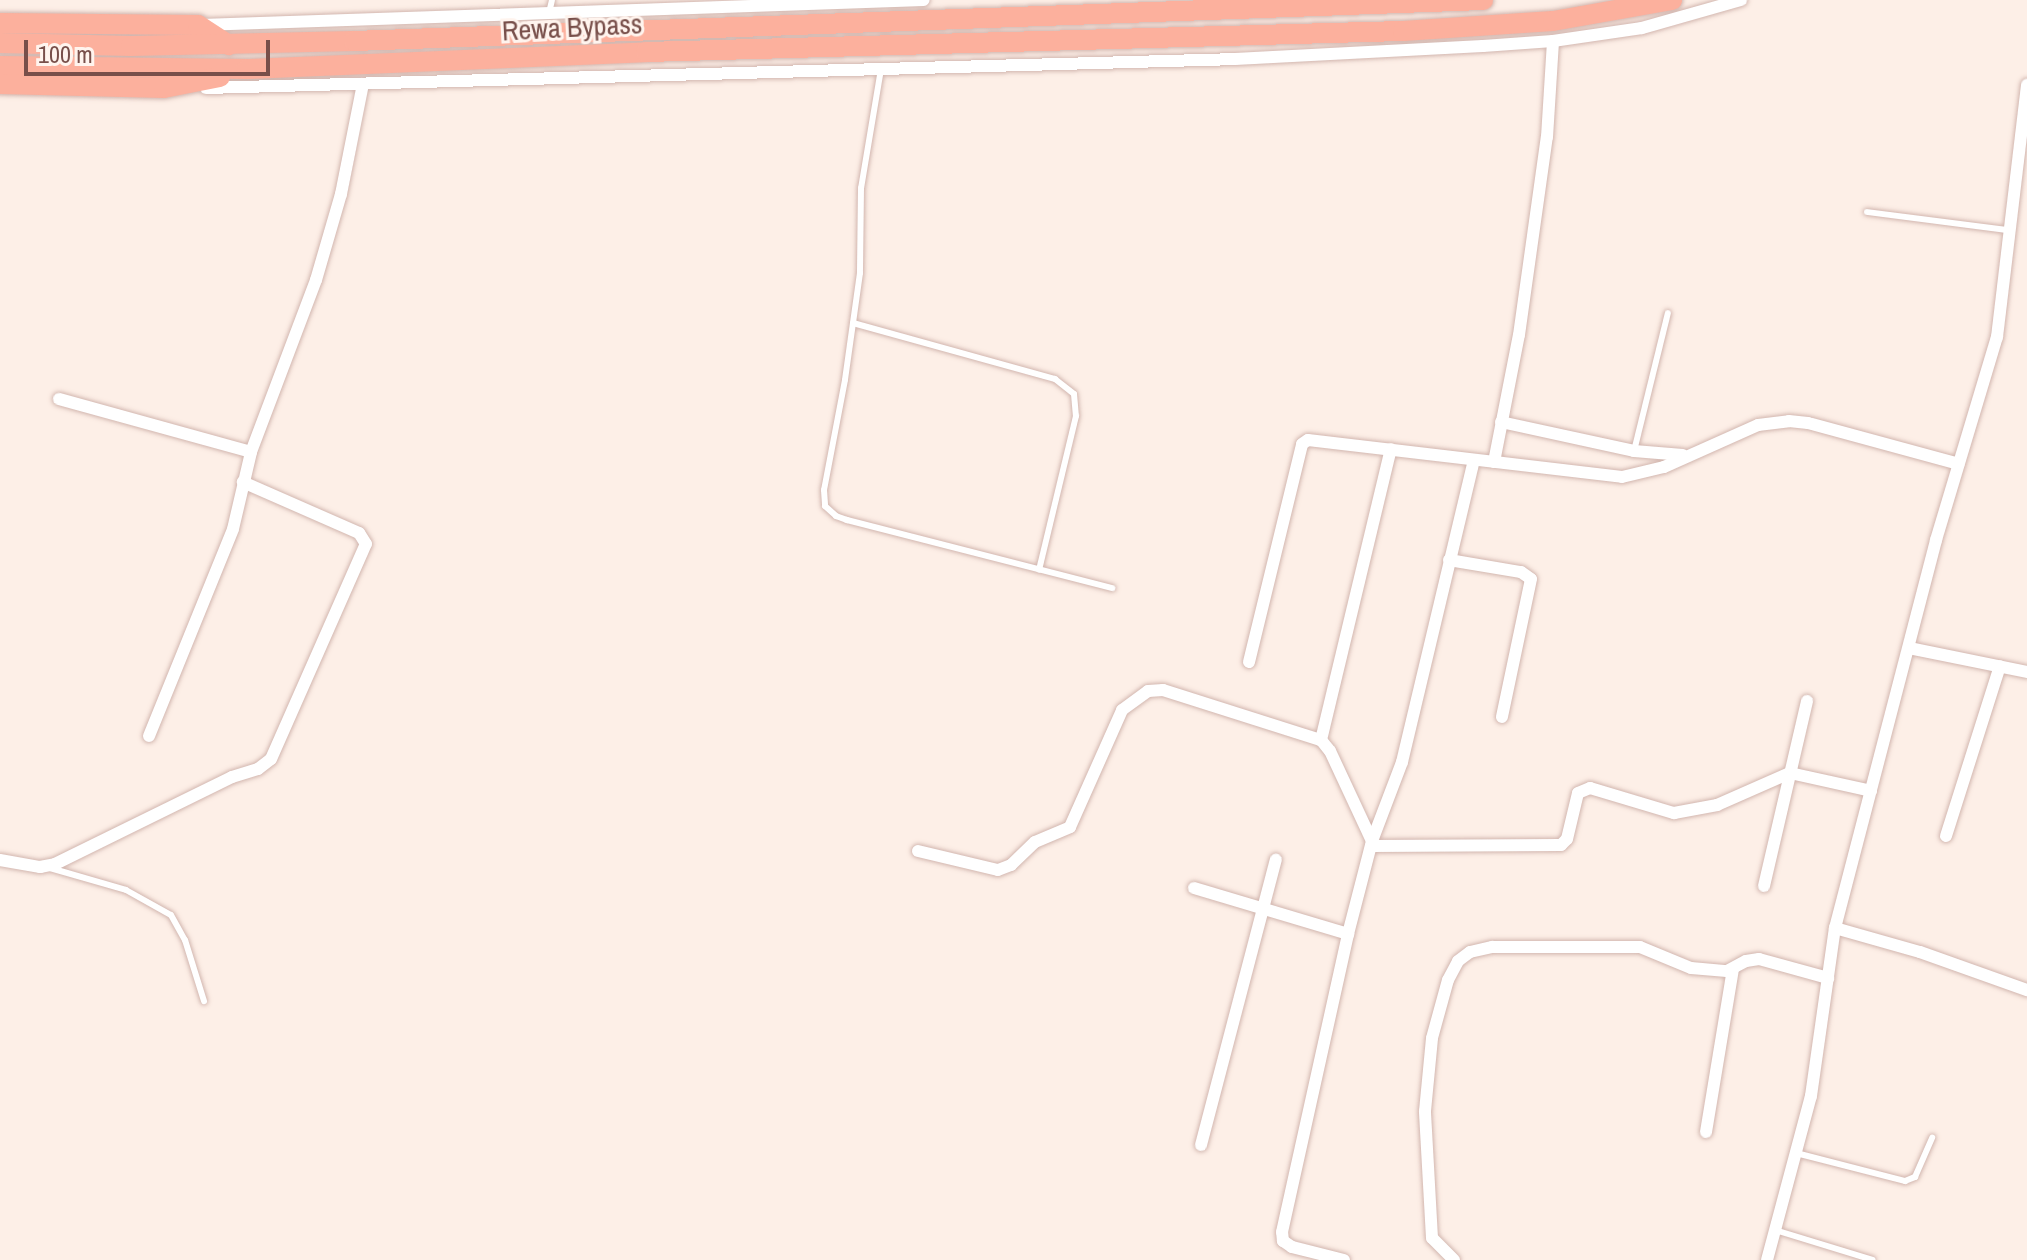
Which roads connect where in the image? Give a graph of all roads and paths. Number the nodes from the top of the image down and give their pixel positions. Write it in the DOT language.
graph roads {
  1 [pos="468,0"];
  2 [pos="924,0"];
  3 [pos="1483,0"];
  4 [pos="1672,0"];
  5 [pos="1741,0"];
  6 [pos="550,6"];
  7 [pos="463,15"];
  8 [pos="0,23"];
  9 [pos="198,25"];
  10 [pos="1553,41"];
  11 [pos="0,43"];
  12 [pos="229,45"];
  13 [pos="0,66"];
  14 [pos="247,69"];
  15 [pos="881,69"];
  16 [pos="0,84"];
  17 [pos="363,84"];
  18 [pos="2027,85"];
  19 [pos="164,88"];
  20 [pos="2022,168"];
  21 [pos="1867,212"];
  22 [pos="2008,230"];
  23 [pos="1668,313"];
  24 [pos="853,323"];
  25 [pos="59,399"];
  26 [pos="1501,422"];
  27 [pos="1391,449"];
  28 [pos="1634,451"];
  29 [pos="251,452"];
  30 [pos="1685,456"];
  31 [pos="1474,460"];
  32 [pos="1494,462"];
  33 [pos="1959,464"];
  34 [pos="243,482"];
  35 [pos="1449,560"];
  36 [pos="1039,570"];
  37 [pos="1112,588"];
  38 [pos="1909,648"];
  39 [pos="1249,662"];
  40 [pos="2000,666"];
  41 [pos="2027,672"];
  42 [pos="1807,701"];
  43 [pos="1502,717"];
  44 [pos="149,736"];
  45 [pos="1321,740"];
  46 [pos="1790,773"];
  47 [pos="1871,791"];
  48 [pos="1946,836"];
  49 [pos="1372,844"];
  50 [pos="918,851"];
  51 [pos="0,860"];
  52 [pos="1276,860"];
  53 [pos="47,867"];
  54 [pos="1764,886"];
  55 [pos="1194,888"];
  56 [pos="1261,907"];
  57 [pos="1835,928"];
  58 [pos="1348,934"];
  59 [pos="1733,969"];
  60 [pos="1828,978"];
  61 [pos="2027,990"];
  62 [pos="204,1001"];
  63 [pos="1706,1132"];
  64 [pos="1932,1138"];
  65 [pos="1201,1145"];
  66 [pos="1796,1153"];
  67 [pos="1775,1230"];
  68 [pos="1344,1260"];
  69 [pos="1454,1260"];
  70 [pos="1767,1260"];
  71 [pos="1873,1260"];
  1 -- 7 [label="street"];
  2 -- 6 [label="street"];
  3 -- 12 [label="highway, Rewa Bypass"];
  4 -- 14 [label="highway, Rewa Bypass"];
  5 -- 10 [label="street"];
  6 -- 7 [label="street"];
  7 -- 9 [label="street"];
  8 -- 9 [label="highway"];
  9 -- 12 [label="highway"];
  10 -- 15 [label="street"];
  10 -- 26 [label="street"];
  11 -- 12 [label="highway, Rewa Bypass"];
  13 -- 14 [label="highway, Rewa Bypass"];
  14 -- 19 [label="highway"];
  15 -- 17 [label="street"];
  15 -- 24 [label="lane"];
  16 -- 19 [label="highway"];
  17 -- 19 [label="street"];
  17 -- 29 [label="street"];
  18 -- 20 [label="street"];
  20 -- 22 [label="street"];
  21 -- 22 [label="lane"];
  22 -- 33 [label="street"];
  23 -- 28 [label="lane"];
  24 -- 36 [label="lane"];
  24 -- 36 [label="lane"];
  25 -- 29 [label="street"];
  26 -- 28 [label="street"];
  26 -- 32 [label="street"];
  27 -- 31 [label="street"];
  27 -- 39 [label="street"];
  27 -- 45 [label="street"];
  28 -- 30 [label="street"];
  29 -- 34 [label="street"];
  30 -- 32 [label="street"];
  30 -- 33 [label="street"];
  31 -- 32 [label="street"];
  31 -- 35 [label="street"];
  33 -- 38 [label="street"];
  34 -- 44 [label="street"];
  34 -- 53 [label="street"];
  35 -- 43 [label="street"];
  35 -- 49 [label="street"];
  36 -- 37 [label="lane"];
  38 -- 40 [label="street"];
  38 -- 47 [label="street"];
  40 -- 41 [label="street"];
  40 -- 48 [label="street"];
  42 -- 46 [label="street"];
  45 -- 49 [label="street"];
  45 -- 50 [label="street"];
  46 -- 47 [label="street"];
  46 -- 49 [label="street"];
  46 -- 54 [label="street"];
  47 -- 57 [label="street"];
  49 -- 58 [label="street"];
  51 -- 53 [label="street"];
  52 -- 56 [label="street"];
  53 -- 62 [label="lane"];
  55 -- 56 [label="street"];
  56 -- 58 [label="street"];
  56 -- 65 [label="street"];
  57 -- 60 [label="street"];
  57 -- 61 [label="street"];
  58 -- 68 [label="street"];
  59 -- 60 [label="street"];
  59 -- 63 [label="street"];
  59 -- 69 [label="street"];
  60 -- 66 [label="street"];
  64 -- 66 [label="lane"];
  66 -- 67 [label="street"];
  67 -- 70 [label="street"];
  67 -- 71 [label="lane"];
}
